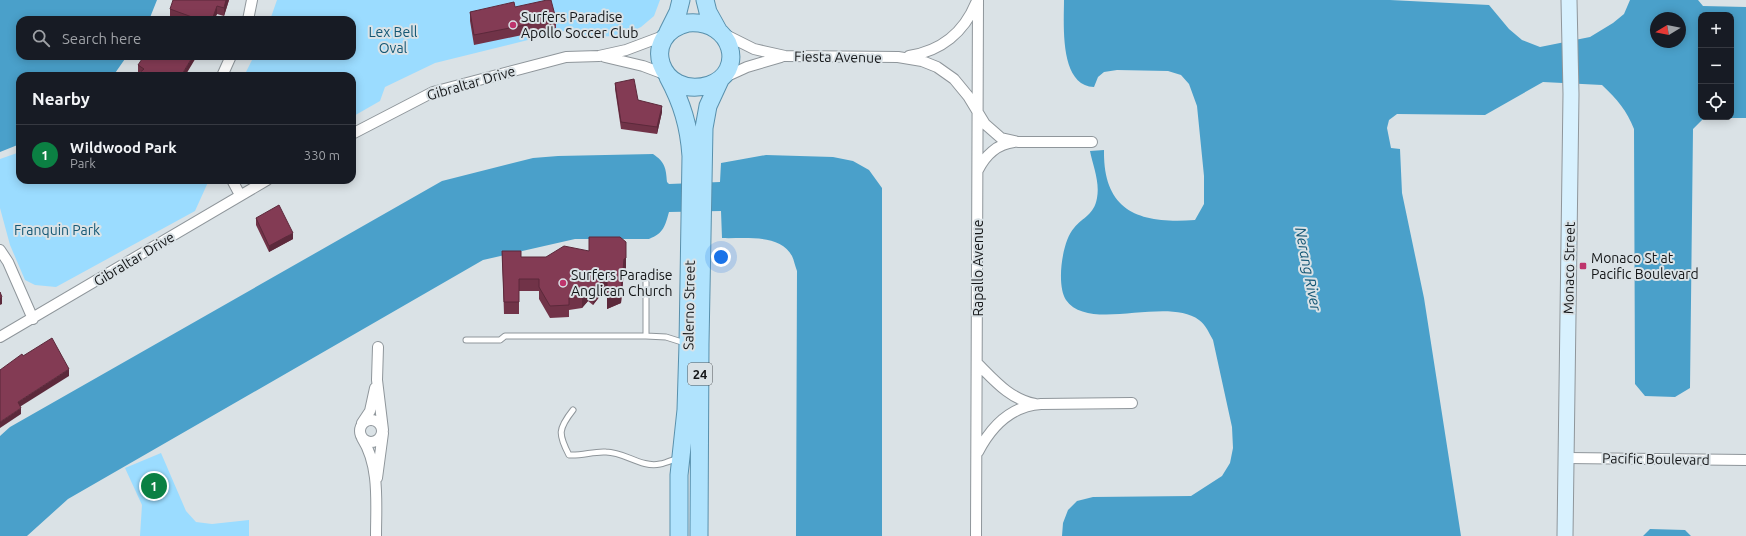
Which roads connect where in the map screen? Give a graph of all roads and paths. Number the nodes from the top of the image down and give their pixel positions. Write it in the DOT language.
graph roads {
  1 [pos="252,0"];
  2 [pos="681,0"];
  3 [pos="705,0"];
  4 [pos="978,0"];
  5 [pos="1568,0"];
  6 [pos="249,16"];
  7 [pos="720,31"];
  8 [pos="667,34"];
  9 [pos="599,56"];
  10 [pos="785,56"];
  11 [pos="891,57"];
  12 [pos="230,60"];
  13 [pos="224,72"];
  14 [pos="668,76"];
  15 [pos="720,79"];
  16 [pos="978,115"];
  17 [pos="356,132"];
  18 [pos="1018,142"];
  19 [pos="1092,142"];
  20 [pos="978,170"];
  21 [pos="697,182"];
  22 [pos="234,184"];
  23 [pos="260,184"];
  24 [pos="240,195"];
  25 [pos="0,250"];
  26 [pos="646,282"];
  27 [pos="33,318"];
  28 [pos="646,336"];
  29 [pos="0,337"];
  30 [pos="466,340"];
  31 [pos="694,344"];
  32 [pos="378,347"];
  33 [pos="978,364"];
  34 [pos="377,380"];
  35 [pos="1132,403"];
  36 [pos="1041,404"];
  37 [pos="573,410"];
  38 [pos="361,425"];
  39 [pos="383,431"];
  40 [pos="362,438"];
  41 [pos="977,454"];
  42 [pos="681,457"];
  43 [pos="1566,458"];
  44 [pos="1746,460"];
  45 [pos="376,482"];
  46 [pos="376,536"];
  47 [pos="679,536"];
  48 [pos="699,536"];
  49 [pos="976,536"];
  50 [pos="1565,536"];
  1 -- 6 [label="street"];
  2 -- 8 [label="main road, 24"];
  3 -- 7 [label="main road, 24"];
  4 -- 11 [label="street, Fiesta Avenue"];
  4 -- 16 [label="street, Rapallo Avenue"];
  5 -- 43 [label="street, Monaco Street"];
  7 -- 8 [label="main road"];
  7 -- 10 [label="street, Fiesta Avenue"];
  7 -- 15 [label="main road, 24"];
  8 -- 9 [label="street, Gibraltar Drive"];
  8 -- 14 [label="main road, 24"];
  9 -- 14 [label="street, Gibraltar Drive"];
  9 -- 17 [label="street, Gibraltar Drive"];
  10 -- 11 [label="street, Fiesta Avenue"];
  10 -- 15 [label="street, Fiesta Avenue"];
  11 -- 16 [label="street, Fiesta Avenue"];
  12 -- 13 [label="street"];
  14 -- 15 [label="main road"];
  14 -- 21 [label="main road, Salerno Street / 24"];
  15 -- 21 [label="main road, Salerno Street / 24"];
  16 -- 18 [label="street, Fiesta Avenue"];
  16 -- 20 [label="street, Rapallo Avenue"];
  18 -- 19 [label="street"];
  18 -- 20 [label="street"];
  20 -- 33 [label="street, Rapallo Avenue"];
  21 -- 31 [label="main road, Salerno Street / 24"];
  22 -- 24 [label="street"];
  23 -- 24 [label="street, Gibraltar Drive"];
  24 -- 27 [label="street, Gibraltar Drive"];
  25 -- 27 [label="street"];
  26 -- 28 [label="lane"];
  27 -- 29 [label="street, Gibraltar Drive"];
  28 -- 30 [label="lane"];
  28 -- 31 [label="lane"];
  31 -- 42 [label="main road, Salerno Street / 24"];
  31 -- 48 [label="main road, Salerno Street / 24"];
  32 -- 34 [label="street"];
  33 -- 36 [label="street"];
  33 -- 41 [label="street, Rapallo Avenue"];
  34 -- 38 [label="street"];
  34 -- 39 [label="street"];
  35 -- 36 [label="street"];
  36 -- 41 [label="street"];
  37 -- 42 [label="lane"];
  38 -- 39 [label="street"];
  38 -- 40 [label="street"];
  39 -- 40 [label="street"];
  39 -- 45 [label="street"];
  40 -- 45 [label="street"];
  41 -- 49 [label="street, Rapallo Avenue"];
  42 -- 47 [label="main road, Salerno Street / 24"];
  43 -- 44 [label="street, Pacific Boulevard"];
  43 -- 50 [label="street, Monaco Street"];
  45 -- 46 [label="street"];
}
